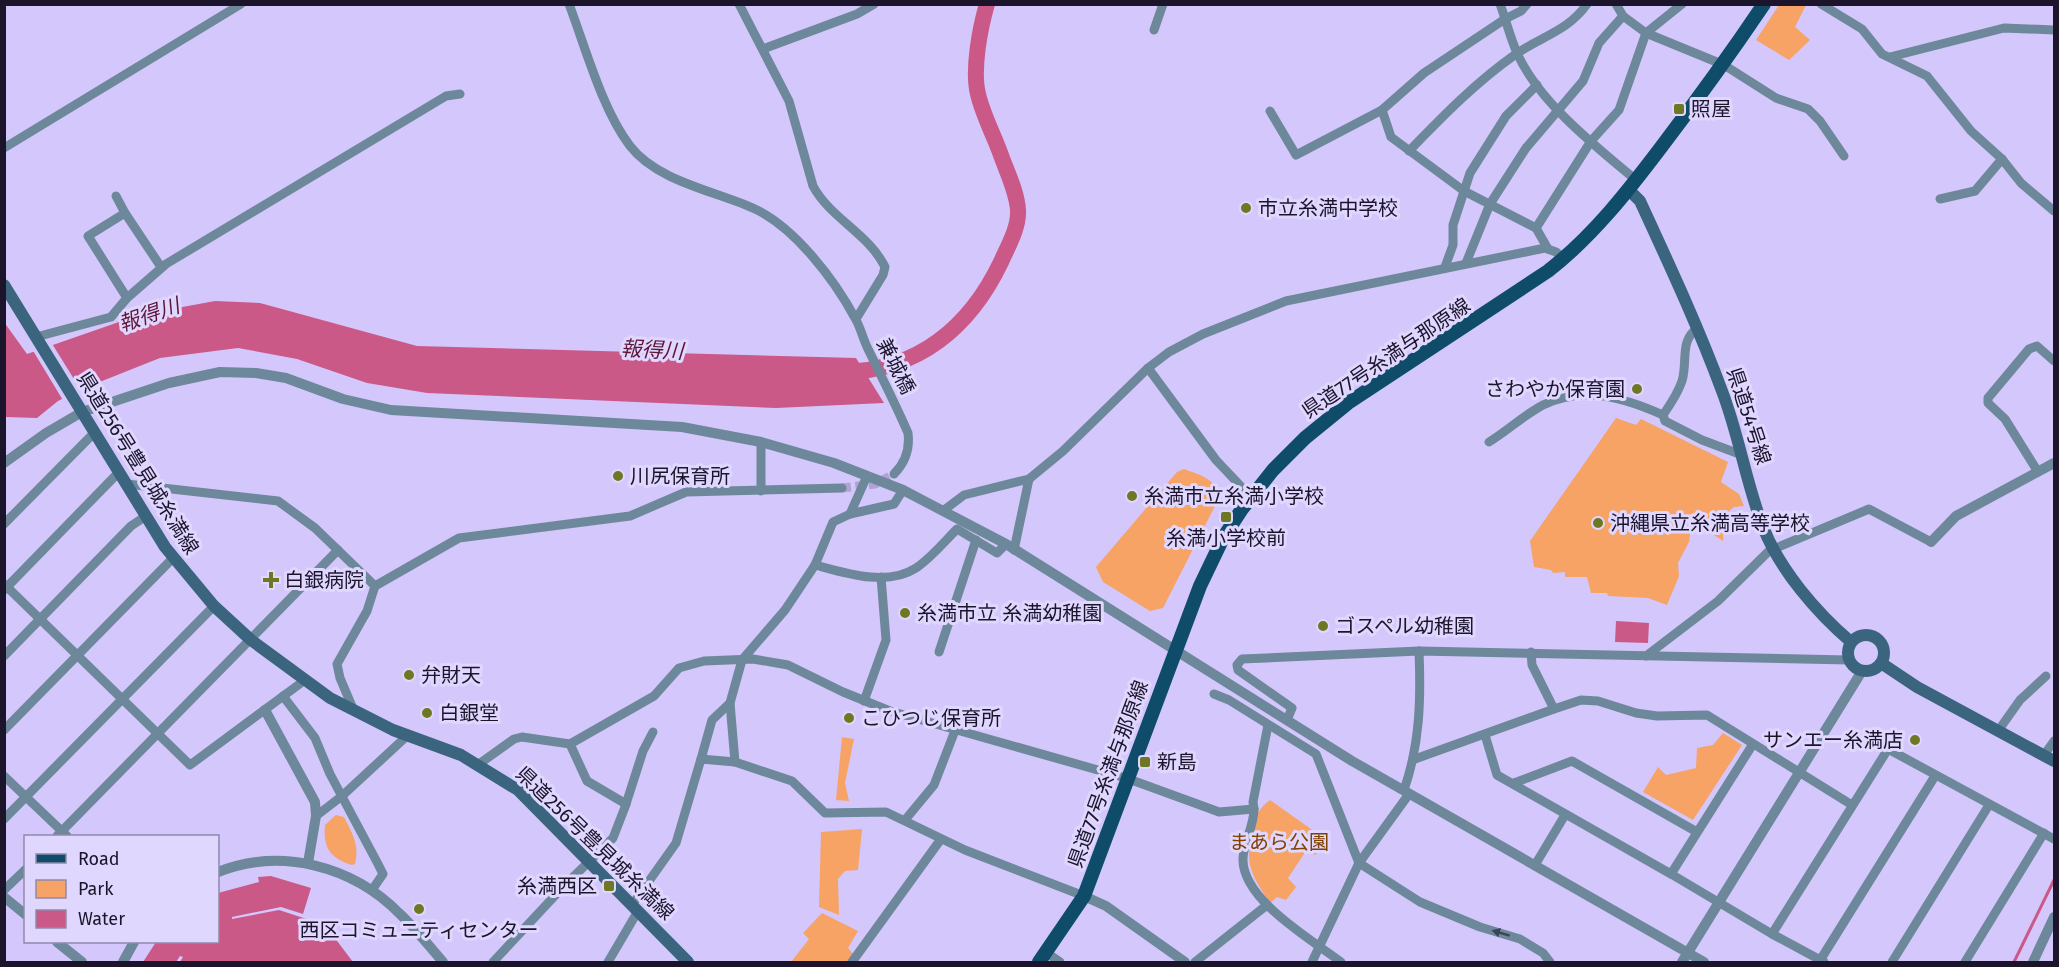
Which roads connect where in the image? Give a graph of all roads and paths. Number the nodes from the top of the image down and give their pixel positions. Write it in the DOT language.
graph roads {
  1 [pos="241,4"];
  2 [pos="569,4"];
  3 [pos="739,4"];
  4 [pos="874,4"];
  5 [pos="1163,4"];
  6 [pos="1500,4"];
  7 [pos="1527,4"];
  8 [pos="1587,4"];
  9 [pos="1616,4"];
  10 [pos="1682,4"];
  11 [pos="1764,4"];
  12 [pos="1821,4"];
  13 [pos="1623,16"];
  14 [pos="1505,19"];
  15 [pos="1154,30"];
  16 [pos="2055,30"];
  17 [pos="1646,33"];
  18 [pos="763,49"];
  19 [pos="1517,53"];
  20 [pos="1890,57"];
  21 [pos="1724,65"];
  22 [pos="1537,86"];
  23 [pos="460,94"];
  24 [pos="1559,109"];
  25 [pos="1382,110"];
  26 [pos="1270,111"];
  27 [pos="1591,141"];
  28 [pos="4,148"];
  29 [pos="1410,151"];
  30 [pos="1844,156"];
  31 [pos="2002,159"];
  32 [pos="1632,185"];
  33 [pos="1464,190"];
  34 [pos="116,196"];
  35 [pos="1940,199"];
  36 [pos="1490,204"];
  37 [pos="2055,211"];
  38 [pos="125,213"];
  39 [pos="1536,228"];
  40 [pos="1548,249"];
  41 [pos="1564,259"];
  42 [pos="1466,263"];
  43 [pos="161,267"];
  44 [pos="1445,267"];
  45 [pos="4,285"];
  46 [pos="127,298"];
  47 [pos="856,319"];
  48 [pos="1698,328"];
  49 [pos="38,340"];
  50 [pos="2055,361"];
  51 [pos="1148,368"];
  52 [pos="82,412"];
  53 [pos="1663,415"];
  54 [pos="95,432"];
  55 [pos="761,442"];
  56 [pos="1489,442"];
  57 [pos="1742,455"];
  58 [pos="4,463"];
  59 [pos="2055,463"];
  60 [pos="119,472"];
  61 [pos="2038,472"];
  62 [pos="894,474"];
  63 [pos="867,476"];
  64 [pos="1029,479"];
  65 [pos="126,484"];
  66 [pos="842,489"];
  67 [pos="903,490"];
  68 [pos="760,491"];
  69 [pos="1251,497"];
  70 [pos="944,510"];
  71 [pos="850,514"];
  72 [pos="146,516"];
  73 [pos="4,524"];
  74 [pos="976,540"];
  75 [pos="1931,542"];
  76 [pos="1010,547"];
  77 [pos="1774,549"];
  78 [pos="338,550"];
  79 [pos="173,558"];
  80 [pos="815,565"];
  81 [pos="881,577"];
  82 [pos="375,586"];
  83 [pos="6,587"];
  84 [pos="214,606"];
  85 [pos="41,619"];
  86 [pos="251,640"];
  87 [pos="1851,642"];
  88 [pos="1174,648"];
  89 [pos="1419,651"];
  90 [pos="939,652"];
  91 [pos="1531,652"];
  92 [pos="78,655"];
  93 [pos="4,656"];
  94 [pos="1646,656"];
  95 [pos="742,660"];
  96 [pos="1849,660"];
  97 [pos="1881,663"];
  98 [pos="1862,671"];
  99 [pos="2046,676"];
  100 [pos="304,680"];
  101 [pos="1214,694"];
  102 [pos="283,696"];
  103 [pos="123,699"];
  104 [pos="864,701"];
  105 [pos="730,703"];
  106 [pos="1554,709"];
  107 [pos="265,710"];
  108 [pos="354,711"];
  109 [pos="1287,720"];
  110 [pos="1269,724"];
  111 [pos="956,728"];
  112 [pos="4,730"];
  113 [pos="1998,731"];
  114 [pos="653,732"];
  115 [pos="158,734"];
  116 [pos="408,735"];
  117 [pos="1485,735"];
  118 [pos="2055,741"];
  119 [pos="570,744"];
  120 [pos="1753,744"];
  121 [pos="1331,748"];
  122 [pos="2049,758"];
  123 [pos="701,759"];
  124 [pos="1414,759"];
  125 [pos="735,762"];
  126 [pos="479,764"];
  127 [pos="1320,764"];
  128 [pos="1799,773"];
  129 [pos="4,776"];
  130 [pos="1935,776"];
  131 [pos="1126,778"];
  132 [pos="1514,783"];
  133 [pos="1407,792"];
  134 [pos="342,796"];
  135 [pos="27,797"];
  136 [pos="626,804"];
  137 [pos="1989,804"];
  138 [pos="1852,805"];
  139 [pos="1254,809"];
  140 [pos="1565,815"];
  141 [pos="316,816"];
  142 [pos="4,819"];
  143 [pos="905,820"];
  144 [pos="1697,832"];
  145 [pos="2044,833"];
  146 [pos="62,835"];
  147 [pos="941,839"];
  148 [pos="2055,839"];
  149 [pos="591,861"];
  150 [pos="308,863"];
  151 [pos="1359,863"];
  152 [pos="1535,865"];
  153 [pos="24,871"];
  154 [pos="219,872"];
  155 [pos="1671,874"];
  156 [pos="4,890"];
  157 [pos="372,890"];
  158 [pos="1084,896"];
  159 [pos="4,897"];
  160 [pos="1719,904"];
  161 [pos="1267,905"];
  162 [pos="635,908"];
  163 [pos="24,913"];
  164 [pos="2055,917"];
  165 [pos="1772,933"];
  166 [pos="58,943"];
  167 [pos="133,943"];
  168 [pos="1320,947"];
  169 [pos="1043,958"];
  170 [pos="1685,958"];
  171 [pos="1548,962"];
  172 [pos="1821,962"];
  173 [pos="82,963"];
  174 [pos="123,963"];
  175 [pos="442,963"];
  176 [pos="493,963"];
  177 [pos="608,963"];
  178 [pos="688,963"];
  179 [pos="852,963"];
  180 [pos="1060,963"];
  181 [pos="1185,963"];
  182 [pos="1195,963"];
  183 [pos="1312,963"];
  184 [pos="1341,963"];
  185 [pos="1704,963"];
  186 [pos="1892,963"];
  187 [pos="1965,963"];
  188 [pos="2033,963"];
  1 -- 28 [label="street"];
  2 -- 47 [label="street, 兼城橋"];
  3 -- 18 [label="street"];
  4 -- 18 [label="street"];
  5 -- 15 [label="street"];
  6 -- 14 [label="street"];
  7 -- 14 [label="street"];
  8 -- 19 [label="street"];
  9 -- 13 [label="street"];
  10 -- 17 [label="street"];
  11 -- 21 [label="main road, 県道77号糸満与那原線"];
  12 -- 20 [label="street"];
  13 -- 17 [label="street"];
  13 -- 24 [label="street"];
  14 -- 19 [label="street"];
  14 -- 25 [label="street"];
  16 -- 20 [label="street"];
  17 -- 21 [label="street"];
  17 -- 27 [label="street"];
  18 -- 47 [label="street"];
  19 -- 22 [label="street"];
  19 -- 29 [label="street"];
  20 -- 31 [label="street"];
  21 -- 30 [label="street"];
  21 -- 32 [label="main road, 県道77号糸満与那原線"];
  22 -- 24 [label="street"];
  22 -- 33 [label="street"];
  23 -- 43 [label="street"];
  24 -- 27 [label="street"];
  24 -- 36 [label="street"];
  25 -- 26 [label="street"];
  25 -- 29 [label="street"];
  27 -- 32 [label="street"];
  27 -- 39 [label="street"];
  29 -- 33 [label="street"];
  31 -- 35 [label="street"];
  31 -- 37 [label="street"];
  32 -- 41 [label="main road, 県道77号糸満与那原線"];
  32 -- 48 [label="main road, 県道54号線"];
  33 -- 36 [label="street"];
  33 -- 44 [label="street"];
  34 -- 38 [label="street"];
  36 -- 39 [label="street"];
  36 -- 42 [label="street"];
  38 -- 43 [label="street"];
  38 -- 46 [label="street"];
  39 -- 40 [label="street"];
  40 -- 41 [label="street"];
  40 -- 42 [label="street"];
  41 -- 69 [label="main road, 県道77号糸満与那原線"];
  42 -- 44 [label="street"];
  43 -- 46 [label="street"];
  44 -- 51 [label="street"];
  45 -- 49 [label="main road, 県道256号豊見城糸満線"];
  46 -- 49 [label="street"];
  47 -- 62 [label="street, 兼城橋"];
  48 -- 53 [label="street"];
  48 -- 57 [label="main road, 県道54号線"];
  49 -- 52 [label="main road, 県道256号豊見城糸満線"];
  50 -- 61 [label="street"];
  51 -- 64 [label="street"];
  51 -- 69 [label="street"];
  52 -- 54 [label="main road, 県道256号豊見城糸満線"];
  52 -- 55 [label="street"];
  52 -- 58 [label="street"];
  53 -- 56 [label="street"];
  53 -- 57 [label="street"];
  54 -- 60 [label="main road, 県道256号豊見城糸満線"];
  54 -- 73 [label="street"];
  55 -- 63 [label="street"];
  55 -- 68 [label="street"];
  57 -- 77 [label="main road, 県道54号線"];
  59 -- 61 [label="street"];
  60 -- 65 [label="main road, 県道256号豊見城糸満線"];
  60 -- 83 [label="street"];
  61 -- 75 [label="street"];
  63 -- 67 [label="street"];
  63 -- 71 [label="street"];
  64 -- 70 [label="street"];
  64 -- 76 [label="street"];
  65 -- 72 [label="main road, 県道256号豊見城糸満線"];
  65 -- 78 [label="street"];
  66 -- 68 [label="street"];
  67 -- 70 [label="street"];
  67 -- 71 [label="street"];
  68 -- 82 [label="street"];
  69 -- 88 [label="main road, 県道77号糸満与那原線"];
  70 -- 76 [label="street"];
  71 -- 80 [label="street"];
  72 -- 79 [label="main road, 県道256号豊見城糸満線"];
  72 -- 85 [label="street"];
  74 -- 76 [label="street"];
  74 -- 81 [label="street"];
  74 -- 90 [label="street"];
  75 -- 77 [label="street"];
  76 -- 88 [label="street"];
  77 -- 87 [label="main road, 県道54号線"];
  77 -- 94 [label="street"];
  78 -- 82 [label="street"];
  78 -- 86 [label="street"];
  79 -- 84 [label="main road, 県道256号豊見城糸満線"];
  79 -- 92 [label="street"];
  80 -- 81 [label="street"];
  80 -- 95 [label="street"];
  81 -- 104 [label="street"];
  82 -- 108 [label="street"];
  83 -- 85 [label="street"];
  84 -- 86 [label="main road, 県道256号豊見城糸満線"];
  84 -- 103 [label="street"];
  85 -- 92 [label="street"];
  85 -- 93 [label="street"];
  86 -- 100 [label="main road, 県道256号豊見城糸満線"];
  86 -- 115 [label="street"];
  87 -- 96 [label="main road"];
  87 -- 97 [label="main road"];
  88 -- 109 [label="street"];
  88 -- 131 [label="main road, 県道77号糸満与那原線"];
  89 -- 91 [label="street"];
  89 -- 109 [label="street"];
  89 -- 124 [label="street"];
  91 -- 94 [label="street"];
  91 -- 106 [label="street"];
  92 -- 103 [label="street"];
  92 -- 112 [label="street"];
  94 -- 96 [label="street"];
  95 -- 104 [label="street"];
  95 -- 105 [label="street"];
  95 -- 119 [label="street"];
  96 -- 98 [label="main road"];
  97 -- 98 [label="main road"];
  97 -- 113 [label="main road"];
  98 -- 128 [label="street"];
  99 -- 113 [label="street"];
  100 -- 102 [label="street"];
  100 -- 108 [label="main road, 県道256号豊見城糸満線"];
  101 -- 110 [label="street"];
  102 -- 107 [label="street"];
  102 -- 134 [label="street"];
  103 -- 115 [label="street"];
  103 -- 135 [label="street"];
  104 -- 111 [label="street"];
  105 -- 123 [label="street"];
  105 -- 125 [label="street"];
  106 -- 117 [label="street"];
  106 -- 120 [label="street"];
  107 -- 115 [label="street"];
  107 -- 141 [label="street"];
  108 -- 116 [label="main road, 県道256号豊見城糸満線"];
  109 -- 121 [label="street"];
  110 -- 127 [label="street"];
  110 -- 139 [label="street"];
  111 -- 131 [label="street"];
  111 -- 143 [label="street"];
  113 -- 122 [label="main road"];
  114 -- 136 [label="street"];
  115 -- 146 [label="street"];
  116 -- 126 [label="main road, 県道256号豊見城糸満線"];
  116 -- 134 [label="street"];
  117 -- 124 [label="street"];
  117 -- 132 [label="street"];
  118 -- 122 [label="street"];
  119 -- 126 [label="street"];
  119 -- 136 [label="street"];
  120 -- 128 [label="street"];
  120 -- 144 [label="street"];
  121 -- 127 [label="street"];
  121 -- 133 [label="street"];
  123 -- 125 [label="street"];
  123 -- 162 [label="street"];
  124 -- 133 [label="street"];
  125 -- 143 [label="street"];
  126 -- 149 [label="main road, 県道256号豊見城糸満線"];
  127 -- 151 [label="street"];
  128 -- 138 [label="street"];
  128 -- 160 [label="street"];
  129 -- 135 [label="street"];
  130 -- 137 [label="street"];
  130 -- 138 [label="street"];
  130 -- 172 [label="street"];
  131 -- 139 [label="street"];
  131 -- 158 [label="main road, 県道77号糸満与那原線"];
  132 -- 140 [label="street"];
  132 -- 144 [label="street"];
  133 -- 151 [label="street"];
  133 -- 152 [label="street"];
  134 -- 141 [label="street"];
  134 -- 157 [label="street"];
  135 -- 142 [label="street"];
  135 -- 146 [label="street"];
  136 -- 149 [label="street"];
  137 -- 145 [label="street"];
  137 -- 186 [label="street"];
  138 -- 165 [label="street"];
  139 -- 161 [label="street"];
  140 -- 152 [label="street"];
  140 -- 155 [label="street"];
  141 -- 150 [label="street"];
  143 -- 147 [label="street"];
  144 -- 155 [label="street"];
  145 -- 148 [label="street"];
  145 -- 187 [label="street"];
  147 -- 158 [label="street"];
  147 -- 179 [label="street"];
  149 -- 162 [label="main road, 県道256号豊見城糸満線"];
  149 -- 176 [label="street"];
  150 -- 154 [label="street"];
  150 -- 157 [label="street"];
  151 -- 168 [label="street"];
  171 -- 151 [label="street, one-way"];
  152 -- 170 [label="street"];
  153 -- 156 [label="street"];
  155 -- 160 [label="street"];
  157 -- 175 [label="street"];
  158 -- 169 [label="main road, 県道77号糸満与那原線"];
  158 -- 181 [label="street"];
  159 -- 163 [label="street"];
  160 -- 165 [label="street"];
  160 -- 170 [label="street"];
  161 -- 168 [label="street"];
  161 -- 182 [label="street"];
  162 -- 177 [label="street"];
  162 -- 178 [label="main road, 県道256号豊見城糸満線"];
  164 -- 188 [label="street"];
  165 -- 172 [label="street"];
  166 -- 173 [label="street"];
  167 -- 174 [label="street"];
  168 -- 183 [label="street"];
  168 -- 184 [label="street"];
  169 -- 180 [label="street"];
  170 -- 185 [label="street"];
}
